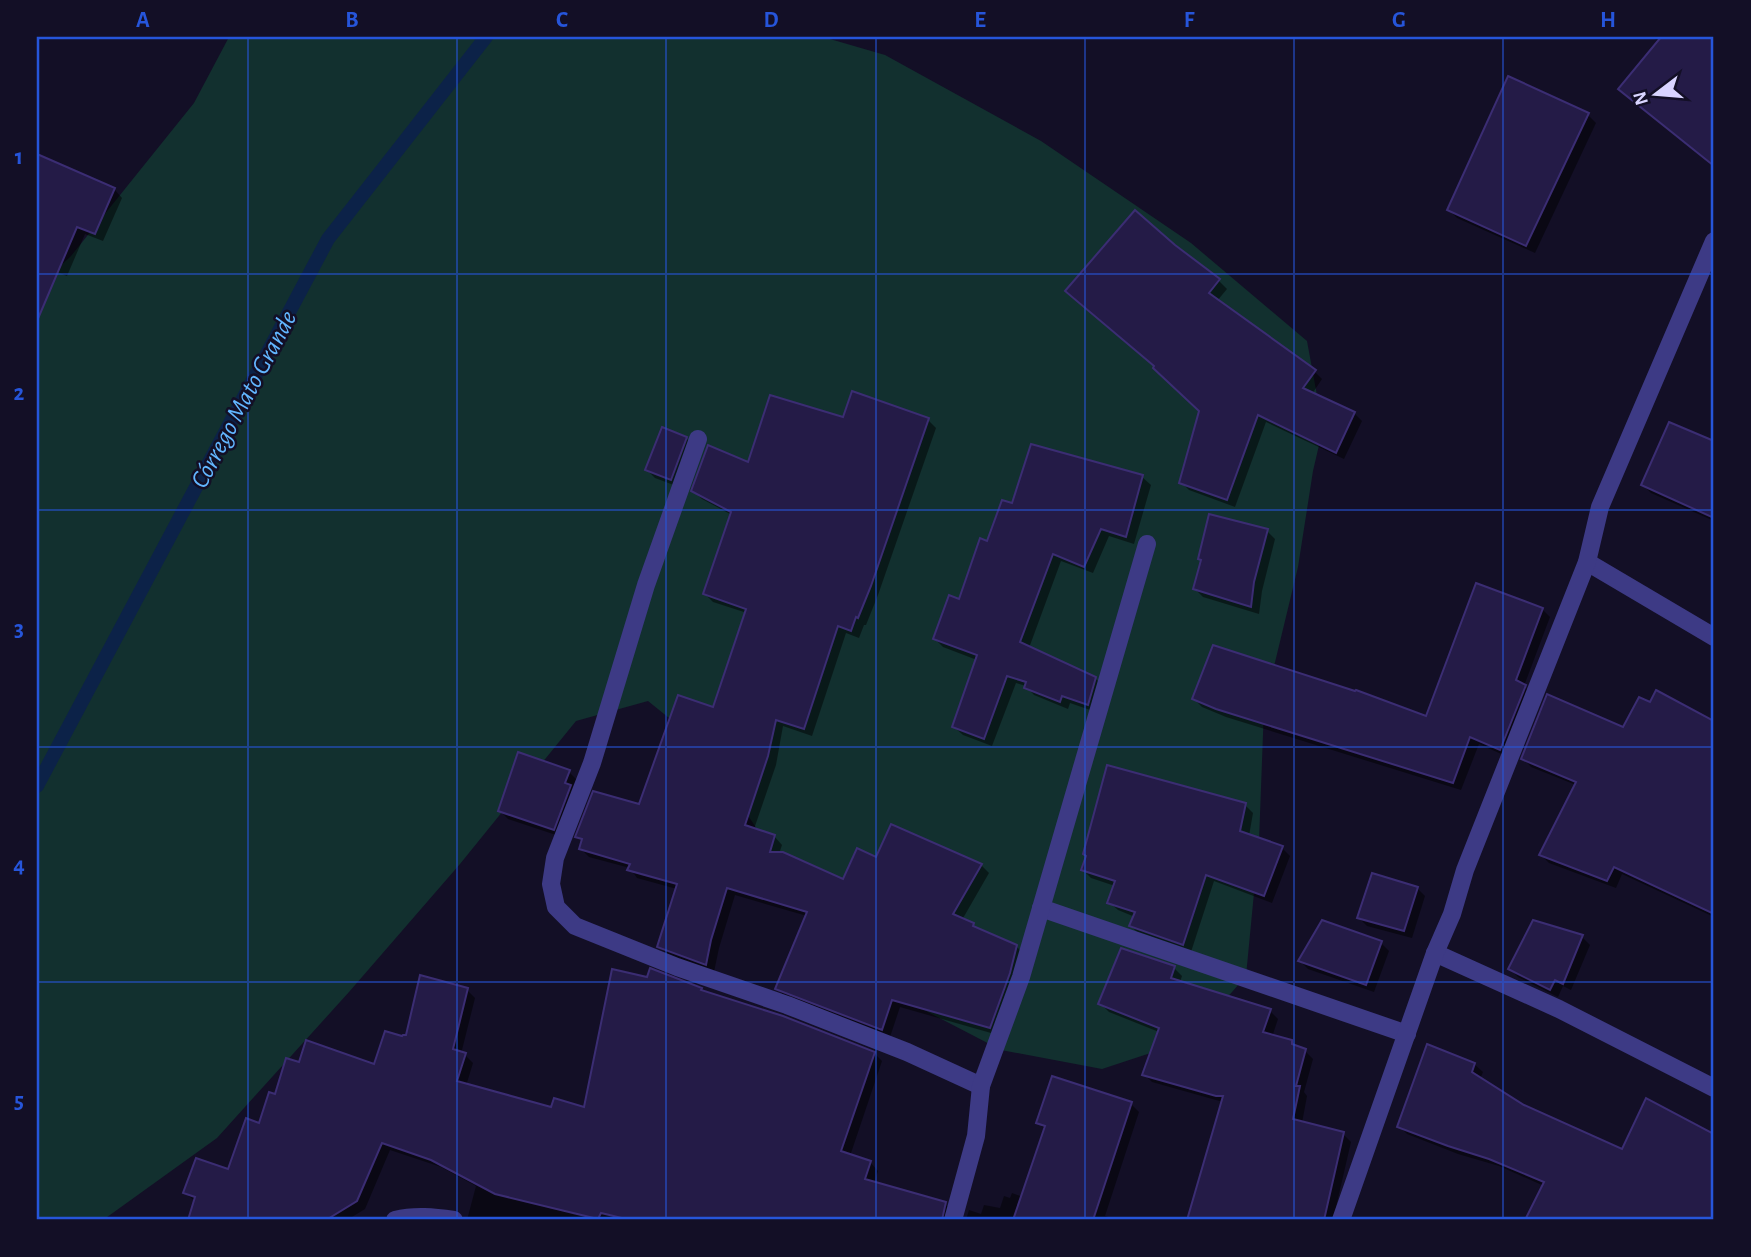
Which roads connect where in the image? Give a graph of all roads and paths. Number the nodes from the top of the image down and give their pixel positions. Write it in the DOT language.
graph roads {
  1 [pos="1714,240"];
  2 [pos="698,439"];
  3 [pos="1147,544"];
  4 [pos="1587,562"];
  5 [pos="1714,637"];
  6 [pos="1041,908"];
  7 [pos="1435,953"];
  8 [pos="1407,1034"];
  9 [pos="981,1086"];
  10 [pos="1714,1088"];
  11 [pos="395,1220"];
  12 [pos="454,1220"];
  13 [pos="953,1220"];
  14 [pos="1342,1220"];
  1 -- 4 [label="street"];
  2 -- 9 [label="street"];
  3 -- 6 [label="street"];
  4 -- 5 [label="street"];
  4 -- 7 [label="street"];
  6 -- 8 [label="street"];
  6 -- 9 [label="street"];
  7 -- 8 [label="street"];
  7 -- 10 [label="street"];
  8 -- 14 [label="street"];
  9 -- 13 [label="street"];
  11 -- 12 [label="street"];
}
